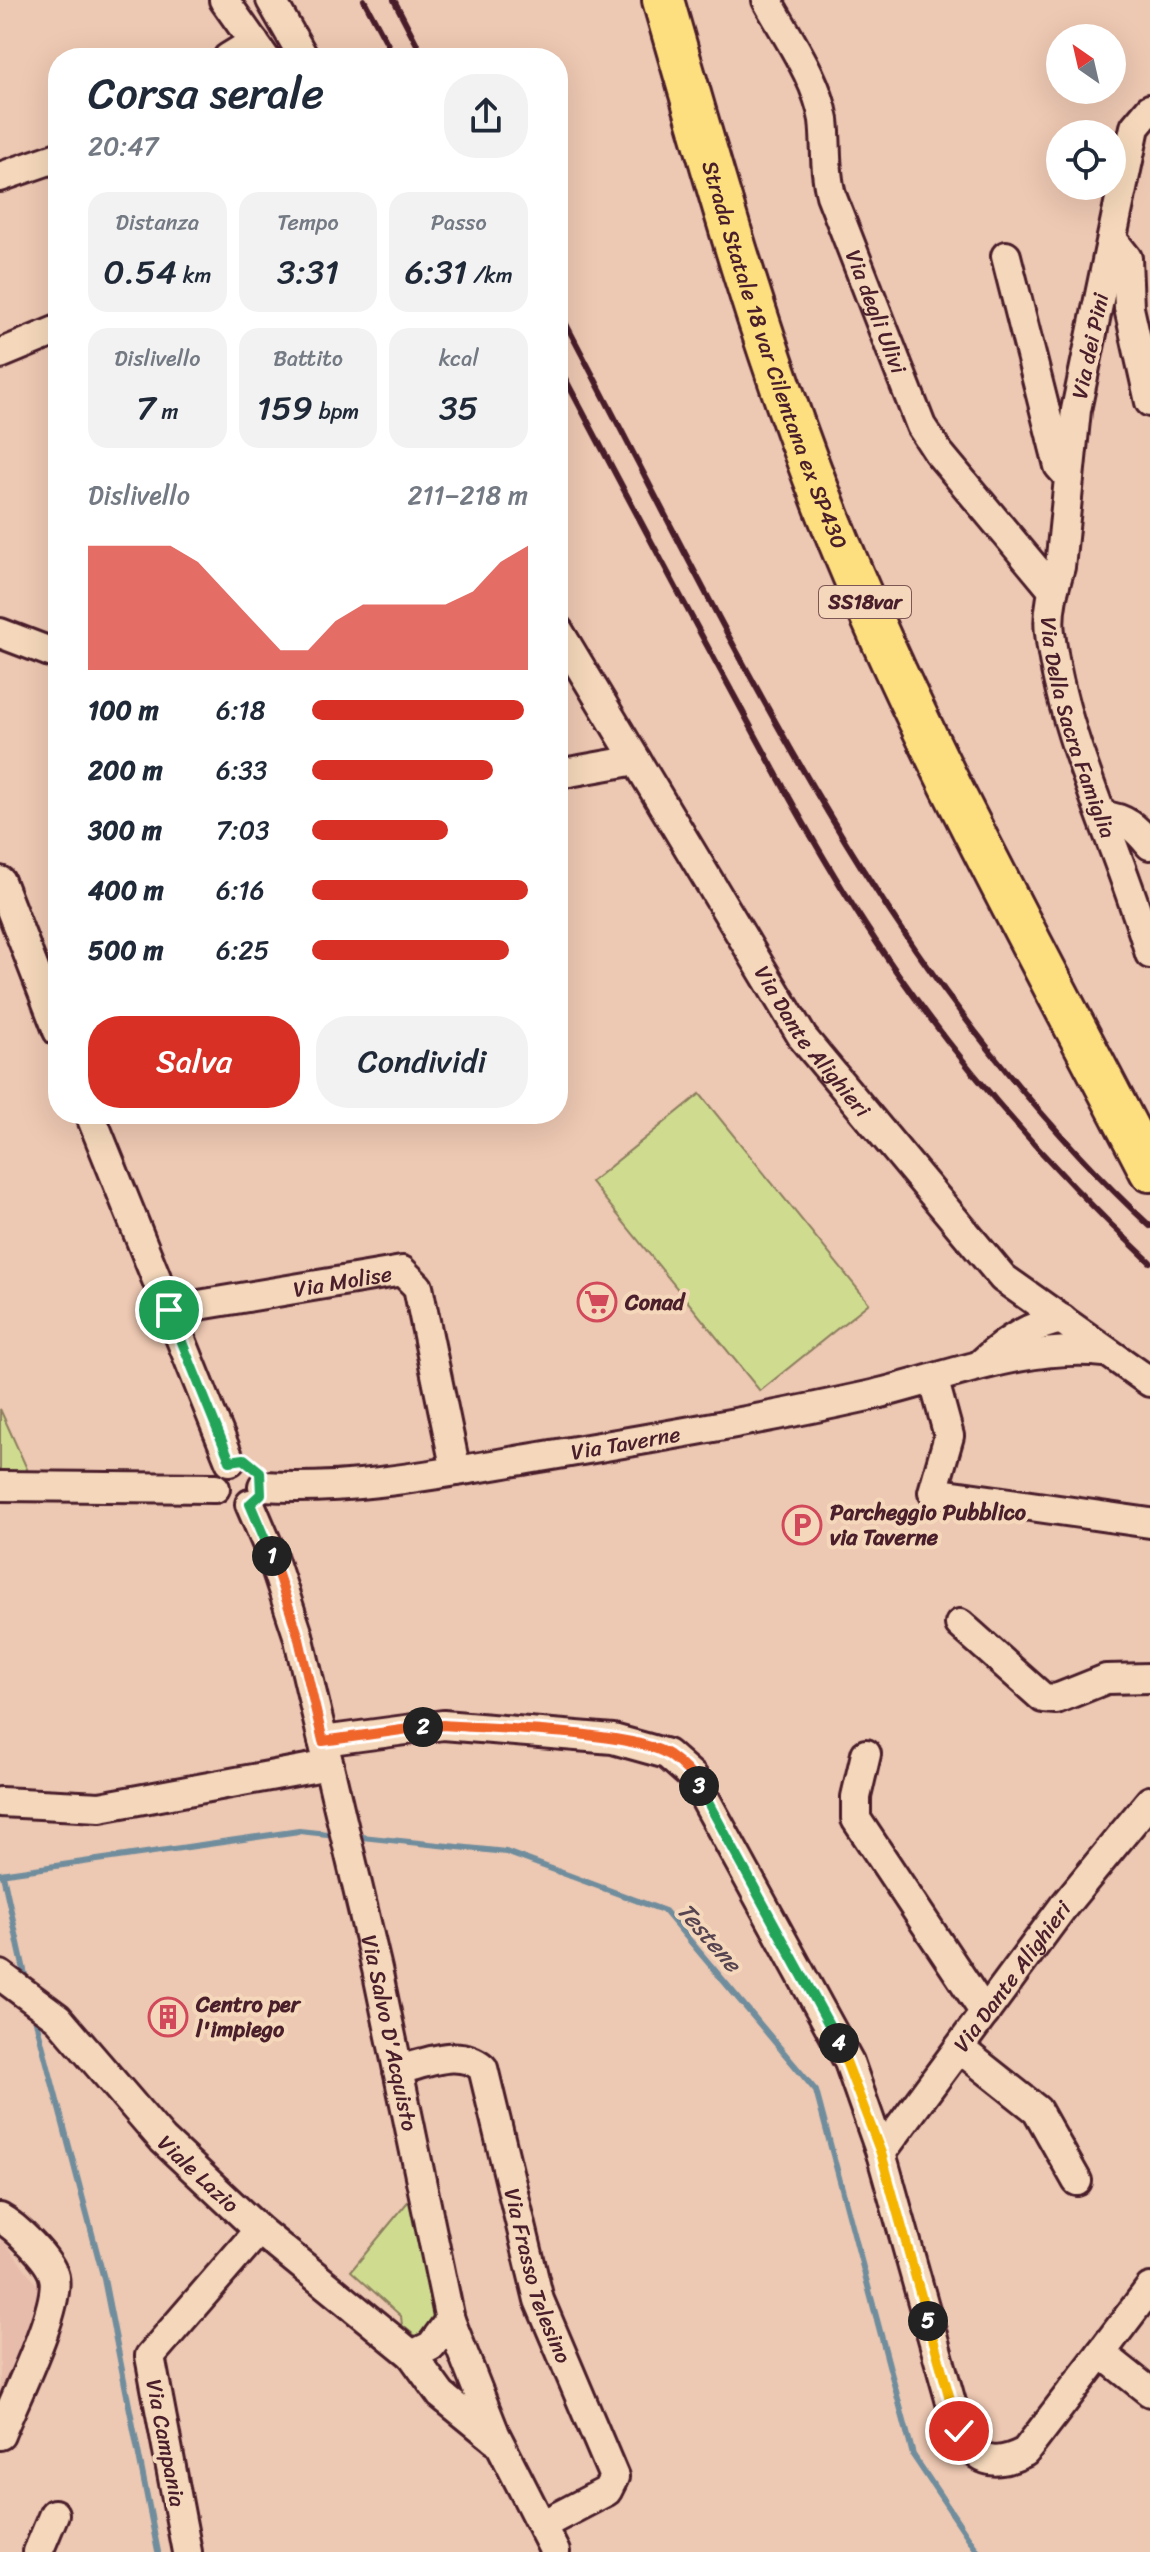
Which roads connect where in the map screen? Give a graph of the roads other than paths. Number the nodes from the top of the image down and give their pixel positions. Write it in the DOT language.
graph roads {
  1 [pos="224,0"];
  2 [pos="271,0"];
  3 [pos="663,0"];
  4 [pos="767,0"];
  5 [pos="259,48"];
  6 [pos="298,48"];
  7 [pos="1150,109"];
  8 [pos="48,160"];
  9 [pos="0,177"];
  10 [pos="1112,239"];
  11 [pos="1006,256"];
  12 [pos="48,334"];
  13 [pos="0,354"];
  14 [pos="1150,402"];
  15 [pos="1069,478"];
  16 [pos="1053,590"];
  17 [pos="0,633"];
  18 [pos="568,647"];
  19 [pos="48,651"];
  20 [pos="636,760"];
  21 [pos="568,772"];
  22 [pos="1103,816"];
  23 [pos="1150,845"];
  24 [pos="0,881"];
  25 [pos="1150,954"];
  26 [pos="48,1005"];
  27 [pos="94,1124"];
  28 [pos="1150,1171"];
  29 [pos="1003,1278"];
  30 [pos="169,1310"];
  31 [pos="1062,1319"];
  32 [pos="1015,1350"];
  33 [pos="1104,1352"];
  34 [pos="934,1381"];
  35 [pos="1150,1382"];
  36 [pos="230,1461"];
  37 [pos="456,1471"];
  38 [pos="0,1486"];
  39 [pos="215,1488"];
  40 [pos="256,1495"];
  41 [pos="1150,1523"];
  42 [pos="960,1624"];
  43 [pos="1150,1678"];
  44 [pos="866,1754"];
  45 [pos="327,1759"];
  46 [pos="1150,1801"];
  47 [pos="0,1802"];
  48 [pos="0,1975"];
  49 [pos="985,2013"];
  50 [pos="959,2048"];
  51 [pos="398,2070"];
  52 [pos="881,2153"];
  53 [pos="1077,2181"];
  54 [pos="0,2218"];
  55 [pos="259,2230"];
  56 [pos="1150,2288"];
  57 [pos="450,2320"];
  58 [pos="1101,2353"];
  59 [pos="465,2363"];
  60 [pos="420,2366"];
  61 [pos="1126,2373"];
  62 [pos="476,2391"];
  63 [pos="1150,2392"];
  64 [pos="1062,2404"];
  65 [pos="0,2435"];
  66 [pos="499,2442"];
  67 [pos="54,2514"];
  68 [pos="542,2525"];
  69 [pos="38,2552"];
  70 [pos="187,2552"];
  71 [pos="555,2552"];
  1 -- 5 [label="street"];
  2 -- 6 [label="street"];
  3 -- 28 [label="highway, Strada Statale 18 var Cilentana ex SP430 / SS18var"];
  4 -- 16 [label="street, Via degli Ulivi"];
  7 -- 10 [label="street, Via dei Pini"];
  8 -- 9 [label="street"];
  10 -- 14 [label="street"];
  10 -- 15 [label="street, Via dei Pini"];
  11 -- 15 [label="street"];
  12 -- 13 [label="street"];
  15 -- 16 [label="street, Via dei Pini"];
  16 -- 22 [label="street, Via Della Sacra Famiglia"];
  17 -- 19 [label="street"];
  18 -- 20 [label="street, Via Dante Alighieri"];
  20 -- 21 [label="street"];
  20 -- 29 [label="street, Via Dante Alighieri"];
  22 -- 23 [label="street"];
  22 -- 25 [label="street, Via Della Sacra Famiglia"];
  24 -- 26 [label="street"];
  27 -- 30 [label="street"];
  29 -- 31 [label="street, Via Dante Alighieri"];
  29 -- 32 [label="street"];
  30 -- 36 [label="street"];
  30 -- 37 [label="street, Via Molise"];
  31 -- 32 [label="street, Via Taverne"];
  31 -- 33 [label="street, Via Dante Alighieri"];
  32 -- 33 [label="street"];
  32 -- 34 [label="street, Via Taverne"];
  33 -- 35 [label="street, Via Dante Alighieri"];
  34 -- 37 [label="street, Via Taverne"];
  34 -- 41 [label="street"];
  36 -- 39 [label="street"];
  36 -- 40 [label="street"];
  37 -- 40 [label="street, Via Taverne"];
  38 -- 39 [label="street"];
  39 -- 40 [label="street"];
  40 -- 45 [label="street, Via Salvo D'Acquisto"];
  42 -- 43 [label="street"];
  44 -- 49 [label="street"];
  45 -- 47 [label="street"];
  45 -- 51 [label="street, Via Salvo D'Acquisto"];
  45 -- 52 [label="street"];
  46 -- 49 [label="street, Via Dante Alighieri"];
  48 -- 55 [label="street, Viale Lazio"];
  49 -- 50 [label="street, Via Dante Alighieri"];
  50 -- 52 [label="street"];
  50 -- 53 [label="street, Via Dante Alighieri"];
  51 -- 57 [label="street, Via Salvo D'Acquisto"];
  51 -- 68 [label="street, Via Frasso Telesino"];
  52 -- 64 [label="street"];
  54 -- 65 [label="street"];
  55 -- 60 [label="street, Viale Lazio"];
  55 -- 70 [label="street, Via Campania"];
  56 -- 58 [label="street"];
  57 -- 59 [label="street, Via Salvo D'Acquisto"];
  57 -- 60 [label="street"];
  58 -- 61 [label="street"];
  58 -- 64 [label="street"];
  59 -- 60 [label="street"];
  59 -- 62 [label="street, Via Salvo D'Acquisto"];
  60 -- 62 [label="street, Viale Lazio"];
  60 -- 66 [label="street, Viale Lazio"];
  61 -- 63 [label="street"];
  61 -- 64 [label="street"];
  62 -- 66 [label="street, Via Salvo D'Acquisto"];
  66 -- 68 [label="street, Via Salvo D'Acquisto"];
  67 -- 69 [label="street"];
  68 -- 71 [label="street, Via Salvo D'Acquisto"];
}
